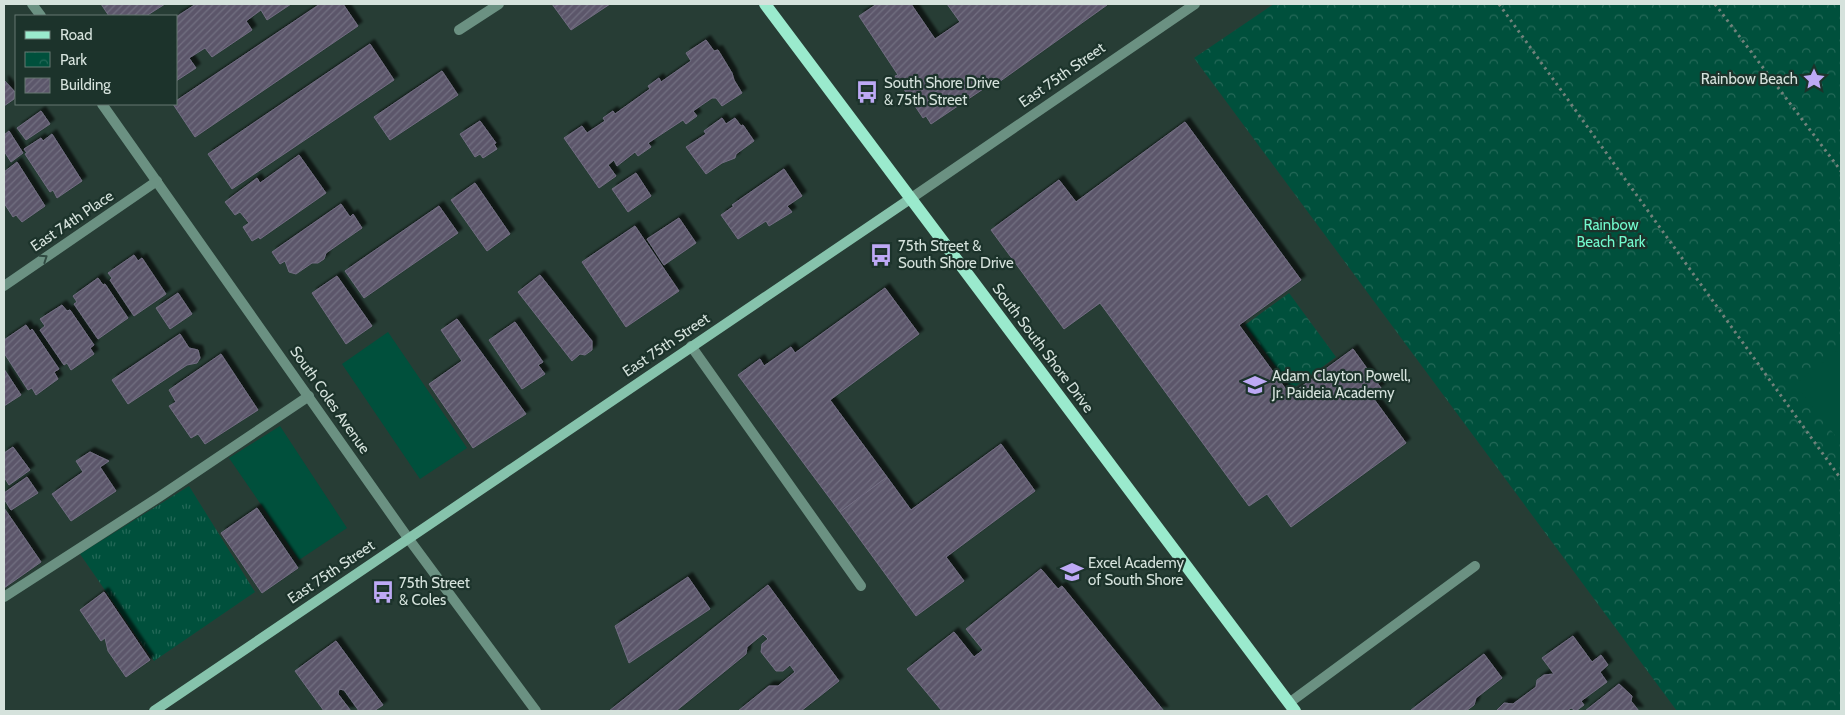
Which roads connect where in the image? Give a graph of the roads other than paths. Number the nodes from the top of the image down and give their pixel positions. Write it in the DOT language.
graph roads {
  1 [pos="32,4"];
  2 [pos="499,4"];
  3 [pos="765,4"];
  4 [pos="1195,4"];
  5 [pos="39,15"];
  6 [pos="459,30"];
  7 [pos="103,105"];
  8 [pos="157,181"];
  9 [pos="910,199"];
  10 [pos="4,286"];
  11 [pos="691,346"];
  12 [pos="309,396"];
  13 [pos="408,538"];
  14 [pos="1475,566"];
  15 [pos="861,586"];
  16 [pos="4,597"];
  17 [pos="1292,707"];
  18 [pos="154,711"];
  19 [pos="536,711"];
  1 -- 5 [label="street"];
  2 -- 6 [label="street"];
  3 -- 9 [label="main road, South South Shore Drive"];
  4 -- 9 [label="street, East 75th Street"];
  7 -- 8 [label="street, South Coles Avenue"];
  10 -- 8 [label="street, East 74th Place, one-way"];
  8 -- 12 [label="street, South Coles Avenue"];
  9 -- 11 [label="main road, East 75th Street"];
  9 -- 17 [label="main road, South South Shore Drive"];
  11 -- 13 [label="main road, East 75th Street"];
  11 -- 15 [label="street"];
  12 -- 13 [label="street, South Coles Avenue"];
  12 -- 16 [label="street"];
  13 -- 18 [label="main road, East 75th Street"];
  13 -- 19 [label="street, South Coles Avenue"];
  14 -- 17 [label="street"];
}
